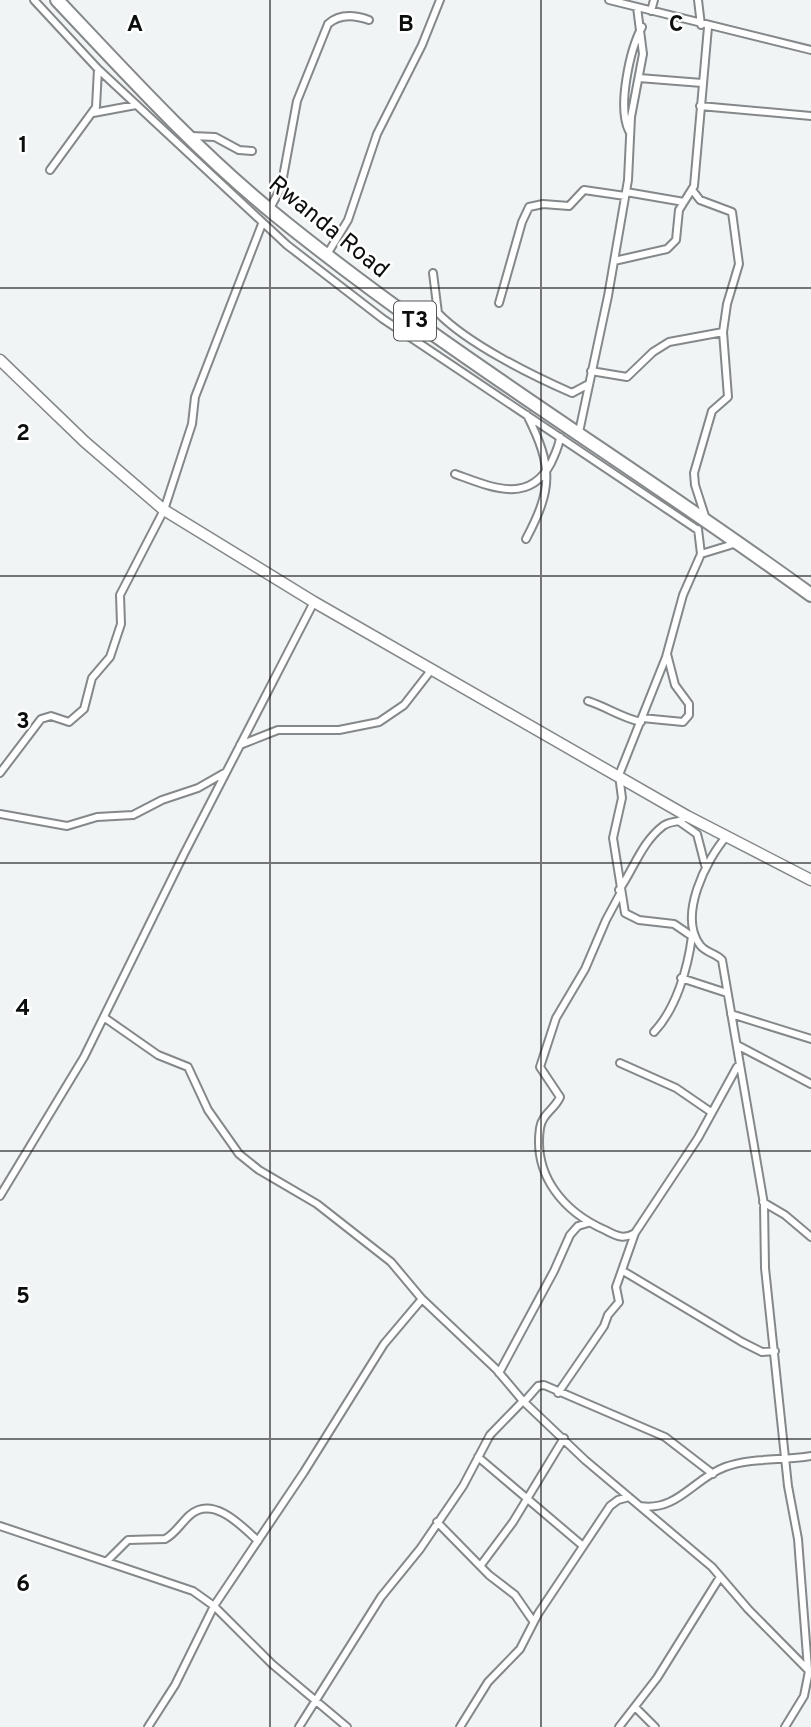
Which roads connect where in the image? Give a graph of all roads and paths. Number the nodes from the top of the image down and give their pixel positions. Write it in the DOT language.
graph roads {
  1 [pos="34,0"];
  2 [pos="57,0"];
  3 [pos="440,0"];
  4 [pos="609,0"];
  5 [pos="654,0"];
  6 [pos="698,0"];
  7 [pos="637,7"];
  8 [pos="651,11"];
  9 [pos="369,20"];
  10 [pos="705,26"];
  11 [pos="642,27"];
  12 [pos="811,50"];
  13 [pos="98,69"];
  14 [pos="639,78"];
  15 [pos="702,83"];
  16 [pos="136,105"];
  17 [pos="700,106"];
  18 [pos="93,113"];
  19 [pos="811,116"];
  20 [pos="630,133"];
  21 [pos="191,136"];
  22 [pos="252,152"];
  23 [pos="50,170"];
  24 [pos="692,191"];
  25 [pos="625,194"];
  26 [pos="684,202"];
  27 [pos="269,210"];
  28 [pos="262,224"];
  29 [pos="326,256"];
  30 [pos="614,261"];
  31 [pos="433,273"];
  32 [pos="499,303"];
  33 [pos="723,332"];
  34 [pos="0,360"];
  35 [pos="591,371"];
  36 [pos="587,385"];
  37 [pos="526,414"];
  38 [pos="579,432"];
  39 [pos="561,437"];
  40 [pos="548,469"];
  41 [pos="455,474"];
  42 [pos="690,507"];
  43 [pos="164,510"];
  44 [pos="705,518"];
  45 [pos="698,530"];
  46 [pos="526,539"];
  47 [pos="739,542"];
  48 [pos="701,554"];
  49 [pos="811,595"];
  50 [pos="314,602"];
  51 [pos="667,653"];
  52 [pos="433,667"];
  53 [pos="588,701"];
  54 [pos="641,720"];
  55 [pos="240,746"];
  56 [pos="228,771"];
  57 [pos="0,773"];
  58 [pos="619,775"];
  59 [pos="0,814"];
  60 [pos="683,819"];
  61 [pos="726,837"];
  62 [pos="705,865"];
  63 [pos="811,880"];
  64 [pos="620,892"];
  65 [pos="694,938"];
  66 [pos="681,978"];
  67 [pos="727,993"];
  68 [pos="731,1014"];
  69 [pos="105,1018"];
  70 [pos="654,1032"];
  71 [pos="811,1039"];
  72 [pos="737,1045"];
  73 [pos="739,1062"];
  74 [pos="620,1063"];
  75 [pos="811,1084"];
  76 [pos="711,1112"];
  77 [pos="0,1196"];
  78 [pos="764,1202"];
  79 [pos="587,1223"];
  80 [pos="635,1233"];
  81 [pos="811,1237"];
  82 [pos="623,1271"];
  83 [pos="422,1299"];
  84 [pos="775,1351"];
  85 [pos="499,1373"];
  86 [pos="558,1392"];
  87 [pos="523,1402"];
  88 [pos="564,1438"];
  89 [pos="811,1456"];
  90 [pos="478,1457"];
  91 [pos="785,1457"];
  92 [pos="713,1474"];
  93 [pos="615,1486"];
  94 [pos="629,1497"];
  95 [pos="527,1500"];
  96 [pos="613,1503"];
  97 [pos="638,1506"];
  98 [pos="437,1522"];
  99 [pos="0,1526"];
  100 [pos="258,1541"];
  101 [pos="583,1546"];
  102 [pos="107,1561"];
  103 [pos="481,1565"];
  104 [pos="720,1577"];
  105 [pos="214,1606"];
  106 [pos="533,1621"];
  107 [pos="809,1671"];
  108 [pos="811,1695"];
  109 [pos="802,1700"];
  110 [pos="316,1702"];
  111 [pos="635,1707"];
  112 [pos="148,1727"];
  113 [pos="299,1727"];
  114 [pos="347,1727"];
  115 [pos="460,1727"];
  116 [pos="619,1727"];
  117 [pos="655,1727"];
  118 [pos="785,1727"];
  1 -- 13 [label="street"];
  2 -- 21 [label="highway, Rwanda Road / T3"];
  3 -- 29 [label="street"];
  4 -- 7 [label="street"];
  5 -- 8 [label="street"];
  6 -- 10 [label="street"];
  7 -- 8 [label="street"];
  7 -- 11 [label="street"];
  8 -- 10 [label="street"];
  9 -- 27 [label="street"];
  10 -- 12 [label="street"];
  10 -- 15 [label="street"];
  11 -- 14 [label="street"];
  11 -- 20 [label="street"];
  13 -- 16 [label="street"];
  13 -- 18 [label="street"];
  14 -- 15 [label="street"];
  14 -- 20 [label="street"];
  15 -- 17 [label="street"];
  16 -- 18 [label="street"];
  16 -- 28 [label="street"];
  17 -- 19 [label="street"];
  17 -- 24 [label="street"];
  18 -- 23 [label="street"];
  20 -- 25 [label="street"];
  21 -- 22 [label="street"];
  21 -- 27 [label="highway, Rwanda Road / T3"];
  24 -- 26 [label="street"];
  24 -- 33 [label="street"];
  25 -- 26 [label="street"];
  25 -- 30 [label="street"];
  25 -- 32 [label="street"];
  26 -- 30 [label="street"];
  27 -- 29 [label="highway, Rwanda Road / T3"];
  28 -- 37 [label="street"];
  28 -- 43 [label="street"];
  29 -- 38 [label="highway, Rwanda Road / T3"];
  30 -- 35 [label="street"];
  31 -- 36 [label="street"];
  33 -- 35 [label="street"];
  33 -- 44 [label="street"];
  34 -- 43 [label="street"];
  35 -- 36 [label="street"];
  36 -- 38 [label="street"];
  37 -- 39 [label="street"];
  37 -- 40 [label="street"];
  38 -- 42 [label="highway, Rwanda Road / T3"];
  39 -- 40 [label="street"];
  39 -- 45 [label="street"];
  40 -- 41 [label="street"];
  40 -- 46 [label="street"];
  42 -- 44 [label="highway, Rwanda Road / T3"];
  42 -- 45 [label="street"];
  43 -- 50 [label="street"];
  43 -- 57 [label="street"];
  44 -- 47 [label="highway, Rwanda Road / T3"];
  45 -- 48 [label="street"];
  47 -- 48 [label="street"];
  47 -- 49 [label="highway, Rwanda Road / T3"];
  48 -- 51 [label="street"];
  50 -- 52 [label="street"];
  50 -- 55 [label="street"];
  51 -- 54 [label="street"];
  51 -- 54 [label="street"];
  52 -- 55 [label="street"];
  52 -- 58 [label="street"];
  53 -- 54 [label="street"];
  54 -- 58 [label="street"];
  55 -- 56 [label="street"];
  56 -- 59 [label="street"];
  56 -- 69 [label="street"];
  58 -- 60 [label="street"];
  58 -- 64 [label="street"];
  60 -- 61 [label="street"];
  60 -- 62 [label="street"];
  60 -- 64 [label="street"];
  61 -- 62 [label="street"];
  61 -- 63 [label="street"];
  62 -- 65 [label="street"];
  64 -- 65 [label="street"];
  64 -- 79 [label="street"];
  65 -- 66 [label="street"];
  65 -- 67 [label="street"];
  66 -- 67 [label="street"];
  66 -- 70 [label="street"];
  67 -- 68 [label="street"];
  68 -- 71 [label="street"];
  68 -- 72 [label="street"];
  69 -- 77 [label="street"];
  69 -- 83 [label="street"];
  72 -- 73 [label="street"];
  72 -- 75 [label="street"];
  73 -- 76 [label="street"];
  73 -- 78 [label="street"];
  74 -- 76 [label="street"];
  76 -- 80 [label="street"];
  78 -- 81 [label="street"];
  78 -- 84 [label="street"];
  79 -- 80 [label="street"];
  79 -- 85 [label="street"];
  80 -- 82 [label="street"];
  82 -- 84 [label="street"];
  82 -- 86 [label="street"];
  83 -- 85 [label="street"];
  83 -- 100 [label="street"];
  84 -- 91 [label="street"];
  85 -- 87 [label="street"];
  86 -- 87 [label="street"];
  86 -- 92 [label="street"];
  87 -- 88 [label="street"];
  87 -- 90 [label="street"];
  88 -- 93 [label="street"];
  88 -- 95 [label="street"];
  89 -- 91 [label="street"];
  90 -- 95 [label="street"];
  90 -- 98 [label="street"];
  91 -- 92 [label="street"];
  91 -- 107 [label="street"];
  92 -- 97 [label="street"];
  93 -- 94 [label="street"];
  93 -- 96 [label="street"];
  94 -- 96 [label="street"];
  94 -- 97 [label="street"];
  95 -- 101 [label="street"];
  95 -- 103 [label="street"];
  96 -- 101 [label="street"];
  97 -- 104 [label="street"];
  98 -- 103 [label="street"];
  98 -- 110 [label="street"];
  99 -- 102 [label="street"];
  100 -- 102 [label="street"];
  100 -- 105 [label="street"];
  101 -- 106 [label="street"];
  102 -- 105 [label="street"];
  103 -- 106 [label="street"];
  104 -- 107 [label="street"];
  104 -- 111 [label="street"];
  105 -- 110 [label="street"];
  105 -- 112 [label="street"];
  106 -- 115 [label="street"];
  107 -- 109 [label="street"];
  108 -- 109 [label="street"];
  109 -- 118 [label="street"];
  110 -- 113 [label="street"];
  110 -- 114 [label="street"];
  111 -- 116 [label="street"];
  111 -- 117 [label="street"];
}
